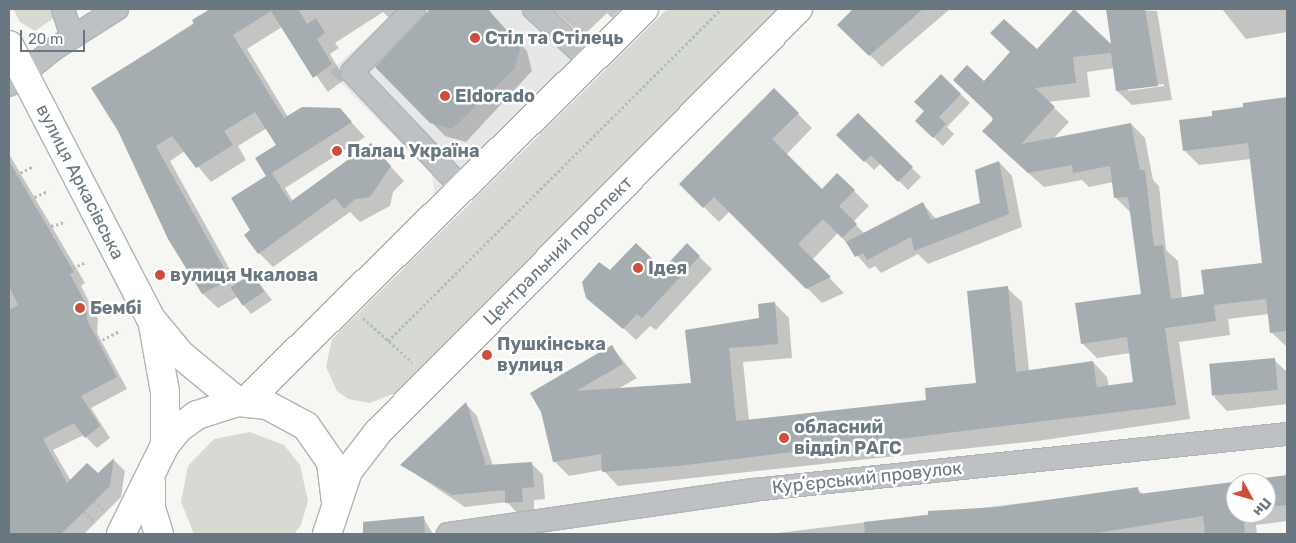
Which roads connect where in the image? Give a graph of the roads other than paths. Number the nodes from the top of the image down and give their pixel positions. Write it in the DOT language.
graph roads {
  1 [pos="63,9"];
  2 [pos="414,9"];
  3 [pos="534,9"];
  4 [pos="644,9"];
  5 [pos="798,9"];
  6 [pos="114,10"];
  7 [pos="81,24"];
  8 [pos="9,45"];
  9 [pos="590,62"];
  10 [pos="17,79"];
  11 [pos="462,188"];
  12 [pos="151,319"];
  13 [pos="241,402"];
  14 [pos="1287,434"];
  15 [pos="165,445"];
  16 [pos="153,472"];
  17 [pos="336,506"];
  18 [pos="122,534"];
  19 [pos="159,534"];
  20 [pos="327,534"];
  21 [pos="448,534"];
  1 -- 7 [label="street"];
  2 -- 11 [label="street"];
  3 -- 9 [label="street"];
  4 -- 9 [label="main road"];
  5 -- 17 [label="main road, Центральний проспект"];
  6 -- 7 [label="street"];
  7 -- 10 [label="street"];
  8 -- 10 [label="main road, вулиця Аркасівська"];
  9 -- 11 [label="main road"];
  10 -- 12 [label="main road, вулиця Аркасівська"];
  11 -- 13 [label="main road"];
  12 -- 13 [label="main road, вулиця Аркасівська"];
  12 -- 15 [label="main road, вулиця Аркасівська"];
  13 -- 15 [label="main road"];
  13 -- 17 [label="main road, вулиця Аркасівська"];
  14 -- 21 [label="street, Курʼєрський провулок"];
  15 -- 16 [label="main road"];
  16 -- 18 [label="main road"];
  16 -- 19 [label="main road"];
  17 -- 20 [label="main road, Центральний проспект"];
}
